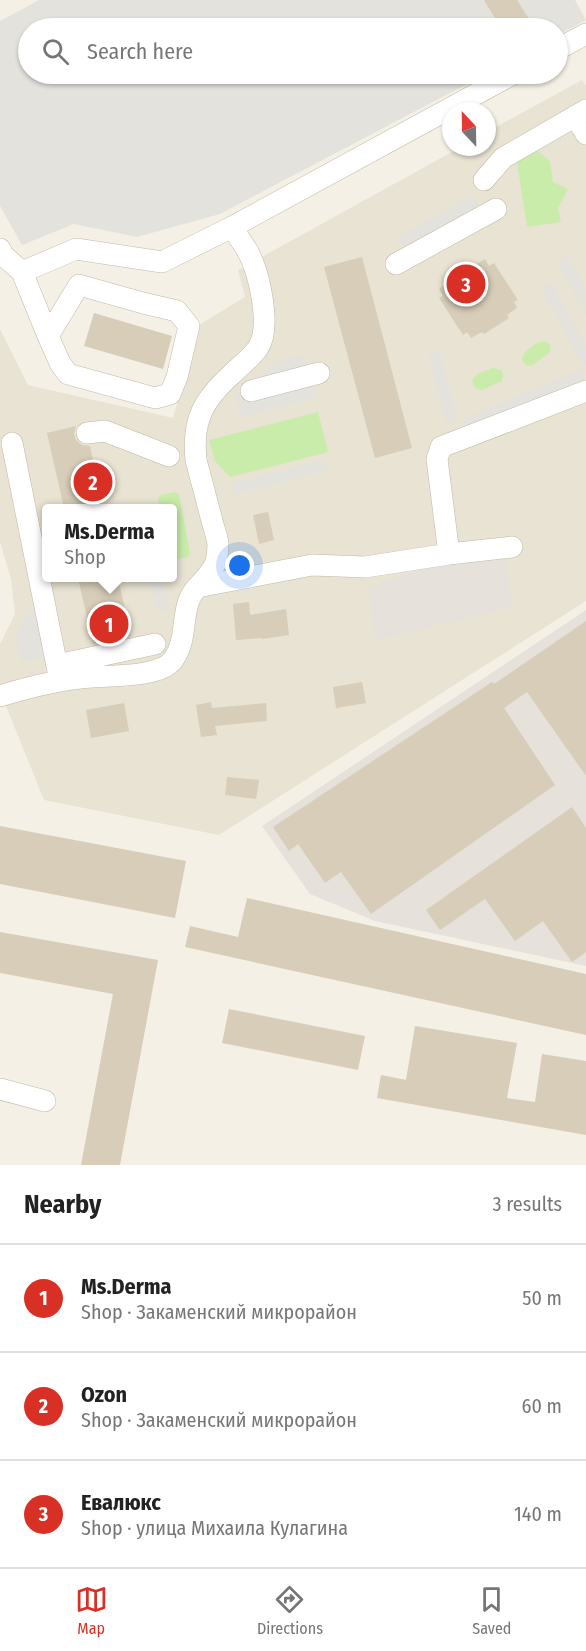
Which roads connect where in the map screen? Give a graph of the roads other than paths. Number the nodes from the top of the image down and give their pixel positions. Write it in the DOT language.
graph roads {
  1 [pos="586,34"];
  2 [pos="568,44"];
  3 [pos="495,84"];
  4 [pos="582,120"];
  5 [pos="484,180"];
  6 [pos="496,209"];
  7 [pos="232,227"];
  8 [pos="0,249"];
  9 [pos="396,264"];
  10 [pos="22,272"];
  11 [pos="48,336"];
  12 [pos="319,373"];
  13 [pos="251,391"];
  14 [pos="586,392"];
  15 [pos="87,433"];
  16 [pos="12,443"];
  17 [pos="169,456"];
  18 [pos="513,547"];
  19 [pos="449,554"];
  20 [pos="197,587"];
  21 [pos="155,644"];
  22 [pos="58,673"];
  23 [pos="0,696"];
  24 [pos="0,1089"];
  25 [pos="45,1101"];
  1 -- 2 [label="street"];
  3 -- 7 [label="street"];
  4 -- 5 [label="street"];
  6 -- 9 [label="street"];
  7 -- 10 [label="street"];
  7 -- 20 [label="street"];
  8 -- 10 [label="street"];
  10 -- 11 [label="street"];
  11 -- 11 [label="street"];
  12 -- 13 [label="street"];
  14 -- 19 [label="street"];
  15 -- 17 [label="street"];
  16 -- 22 [label="street"];
  18 -- 19 [label="street"];
  19 -- 20 [label="street"];
  20 -- 22 [label="street"];
  21 -- 22 [label="street"];
  22 -- 23 [label="street"];
  24 -- 25 [label="street"];
}
